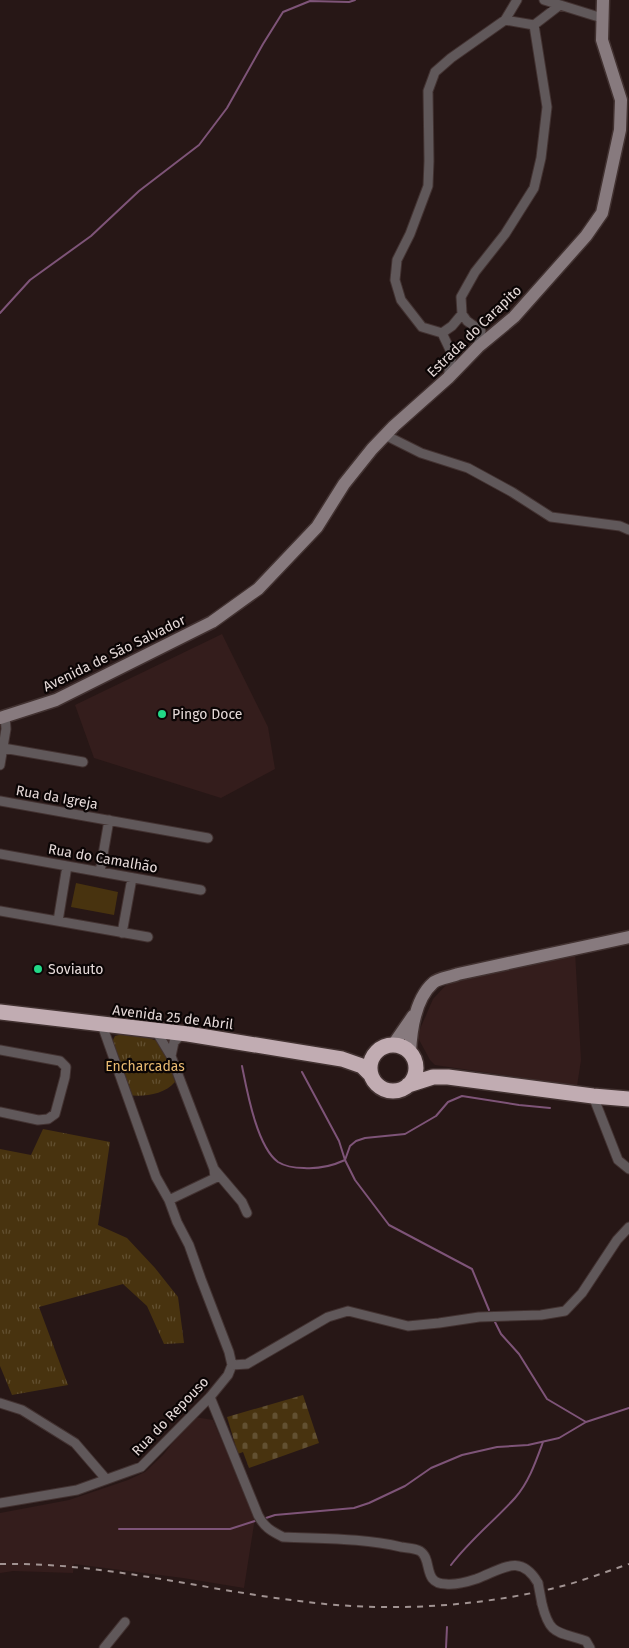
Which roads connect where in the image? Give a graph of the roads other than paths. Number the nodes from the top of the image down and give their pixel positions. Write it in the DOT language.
graph roads {
  1 [pos="517,0"];
  2 [pos="544,0"];
  3 [pos="603,0"];
  4 [pos="560,5"];
  5 [pos="602,18"];
  6 [pos="504,20"];
  7 [pos="534,25"];
  8 [pos="462,314"];
  9 [pos="499,330"];
  10 [pos="481,331"];
  11 [pos="442,333"];
  12 [pos="478,347"];
  13 [pos="452,354"];
  14 [pos="469,357"];
  15 [pos="448,378"];
  16 [pos="385,436"];
  17 [pos="629,530"];
  18 [pos="212,622"];
  19 [pos="2,717"];
  20 [pos="3,748"];
  21 [pos="83,762"];
  22 [pos="0,765"];
  23 [pos="0,801"];
  24 [pos="109,820"];
  25 [pos="208,838"];
  26 [pos="0,854"];
  27 [pos="67,866"];
  28 [pos="100,872"];
  29 [pos="132,878"];
  30 [pos="201,890"];
  31 [pos="0,911"];
  32 [pos="58,921"];
  33 [pos="122,933"];
  34 [pos="629,937"];
  35 [pos="148,938"];
  36 [pos="418,1009"];
  37 [pos="0,1012"];
  38 [pos="102,1024"];
  39 [pos="156,1031"];
  40 [pos="182,1034"];
  41 [pos="386,1047"];
  42 [pos="0,1050"];
  43 [pos="171,1056"];
  44 [pos="412,1057"];
  45 [pos="342,1058"];
  46 [pos="371,1075"];
  47 [pos="448,1077"];
  48 [pos="408,1085"];
  49 [pos="593,1096"];
  50 [pos="629,1099"];
  51 [pos="0,1112"];
  52 [pos="214,1169"];
  53 [pos="629,1169"];
  54 [pos="169,1200"];
  55 [pos="247,1213"];
  56 [pos="629,1227"];
  57 [pos="232,1364"];
  58 [pos="210,1397"];
  59 [pos="0,1403"];
  60 [pos="106,1479"];
  61 [pos="0,1503"];
  62 [pos="124,1622"];
  63 [pos="104,1648"];
  64 [pos="590,1648"];
  1 -- 6 [label="street"];
  2 -- 4 [label="street"];
  3 -- 5 [label="street, Estrada do Carapito"];
  4 -- 5 [label="street"];
  4 -- 7 [label="street"];
  5 -- 9 [label="street, Estrada do Carapito"];
  6 -- 7 [label="street"];
  6 -- 11 [label="street"];
  7 -- 8 [label="street"];
  8 -- 10 [label="street"];
  8 -- 11 [label="street"];
  9 -- 10 [label="street"];
  9 -- 12 [label="street, Estrada do Carapito"];
  10 -- 12 [label="street"];
  11 -- 13 [label="street"];
  12 -- 14 [label="street, Estrada do Carapito"];
  13 -- 14 [label="street"];
  13 -- 15 [label="street"];
  14 -- 15 [label="street, Estrada do Carapito"];
  15 -- 16 [label="street, Estrada do Carapito"];
  16 -- 17 [label="street"];
  16 -- 18 [label="street, Estrada do Carapito"];
  18 -- 19 [label="street, Avenida de São Salvador"];
  19 -- 20 [label="street"];
  20 -- 21 [label="street"];
  20 -- 22 [label="street"];
  23 -- 24 [label="street, Rua da Igreja"];
  24 -- 25 [label="street, Rua da Igreja"];
  24 -- 28 [label="street, Rua da Igreja"];
  26 -- 27 [label="street, Rua do Camalhão"];
  27 -- 28 [label="street, Rua do Camalhão"];
  27 -- 32 [label="street"];
  28 -- 29 [label="street, Rua do Camalhão"];
  29 -- 30 [label="street, Rua do Camalhão"];
  29 -- 33 [label="street"];
  31 -- 32 [label="street"];
  32 -- 33 [label="street"];
  33 -- 35 [label="street"];
  34 -- 36 [label="street"];
  36 -- 41 [label="street"];
  36 -- 44 [label="street"];
  37 -- 38 [label="highway, Avenida 25 de Abril"];
  38 -- 39 [label="highway, Avenida 25 de Abril"];
  38 -- 54 [label="street"];
  39 -- 40 [label="highway, Avenida 25 de Abril"];
  39 -- 43 [label="street"];
  40 -- 43 [label="street"];
  40 -- 45 [label="highway, Avenida 25 de Abril"];
  41 -- 44 [label="highway"];
  41 -- 45 [label="highway, Avenida 25 de Abril"];
  41 -- 46 [label="highway"];
  42 -- 51 [label="street"];
  43 -- 52 [label="street"];
  44 -- 47 [label="highway"];
  44 -- 48 [label="highway"];
  45 -- 46 [label="highway, Avenida 25 de Abril"];
  46 -- 48 [label="highway, Avenida 25 de Abril"];
  47 -- 48 [label="highway"];
  47 -- 49 [label="highway"];
  49 -- 50 [label="highway"];
  49 -- 53 [label="street"];
  52 -- 54 [label="street"];
  52 -- 55 [label="street"];
  54 -- 57 [label="street"];
  56 -- 57 [label="street"];
  57 -- 58 [label="street, Rua do Repouso"];
  58 -- 60 [label="street, Rua do Repouso"];
  58 -- 64 [label="street, bridge"];
  59 -- 60 [label="street"];
  60 -- 61 [label="street, Rua do Repouso"];
  62 -- 63 [label="street"];
}
